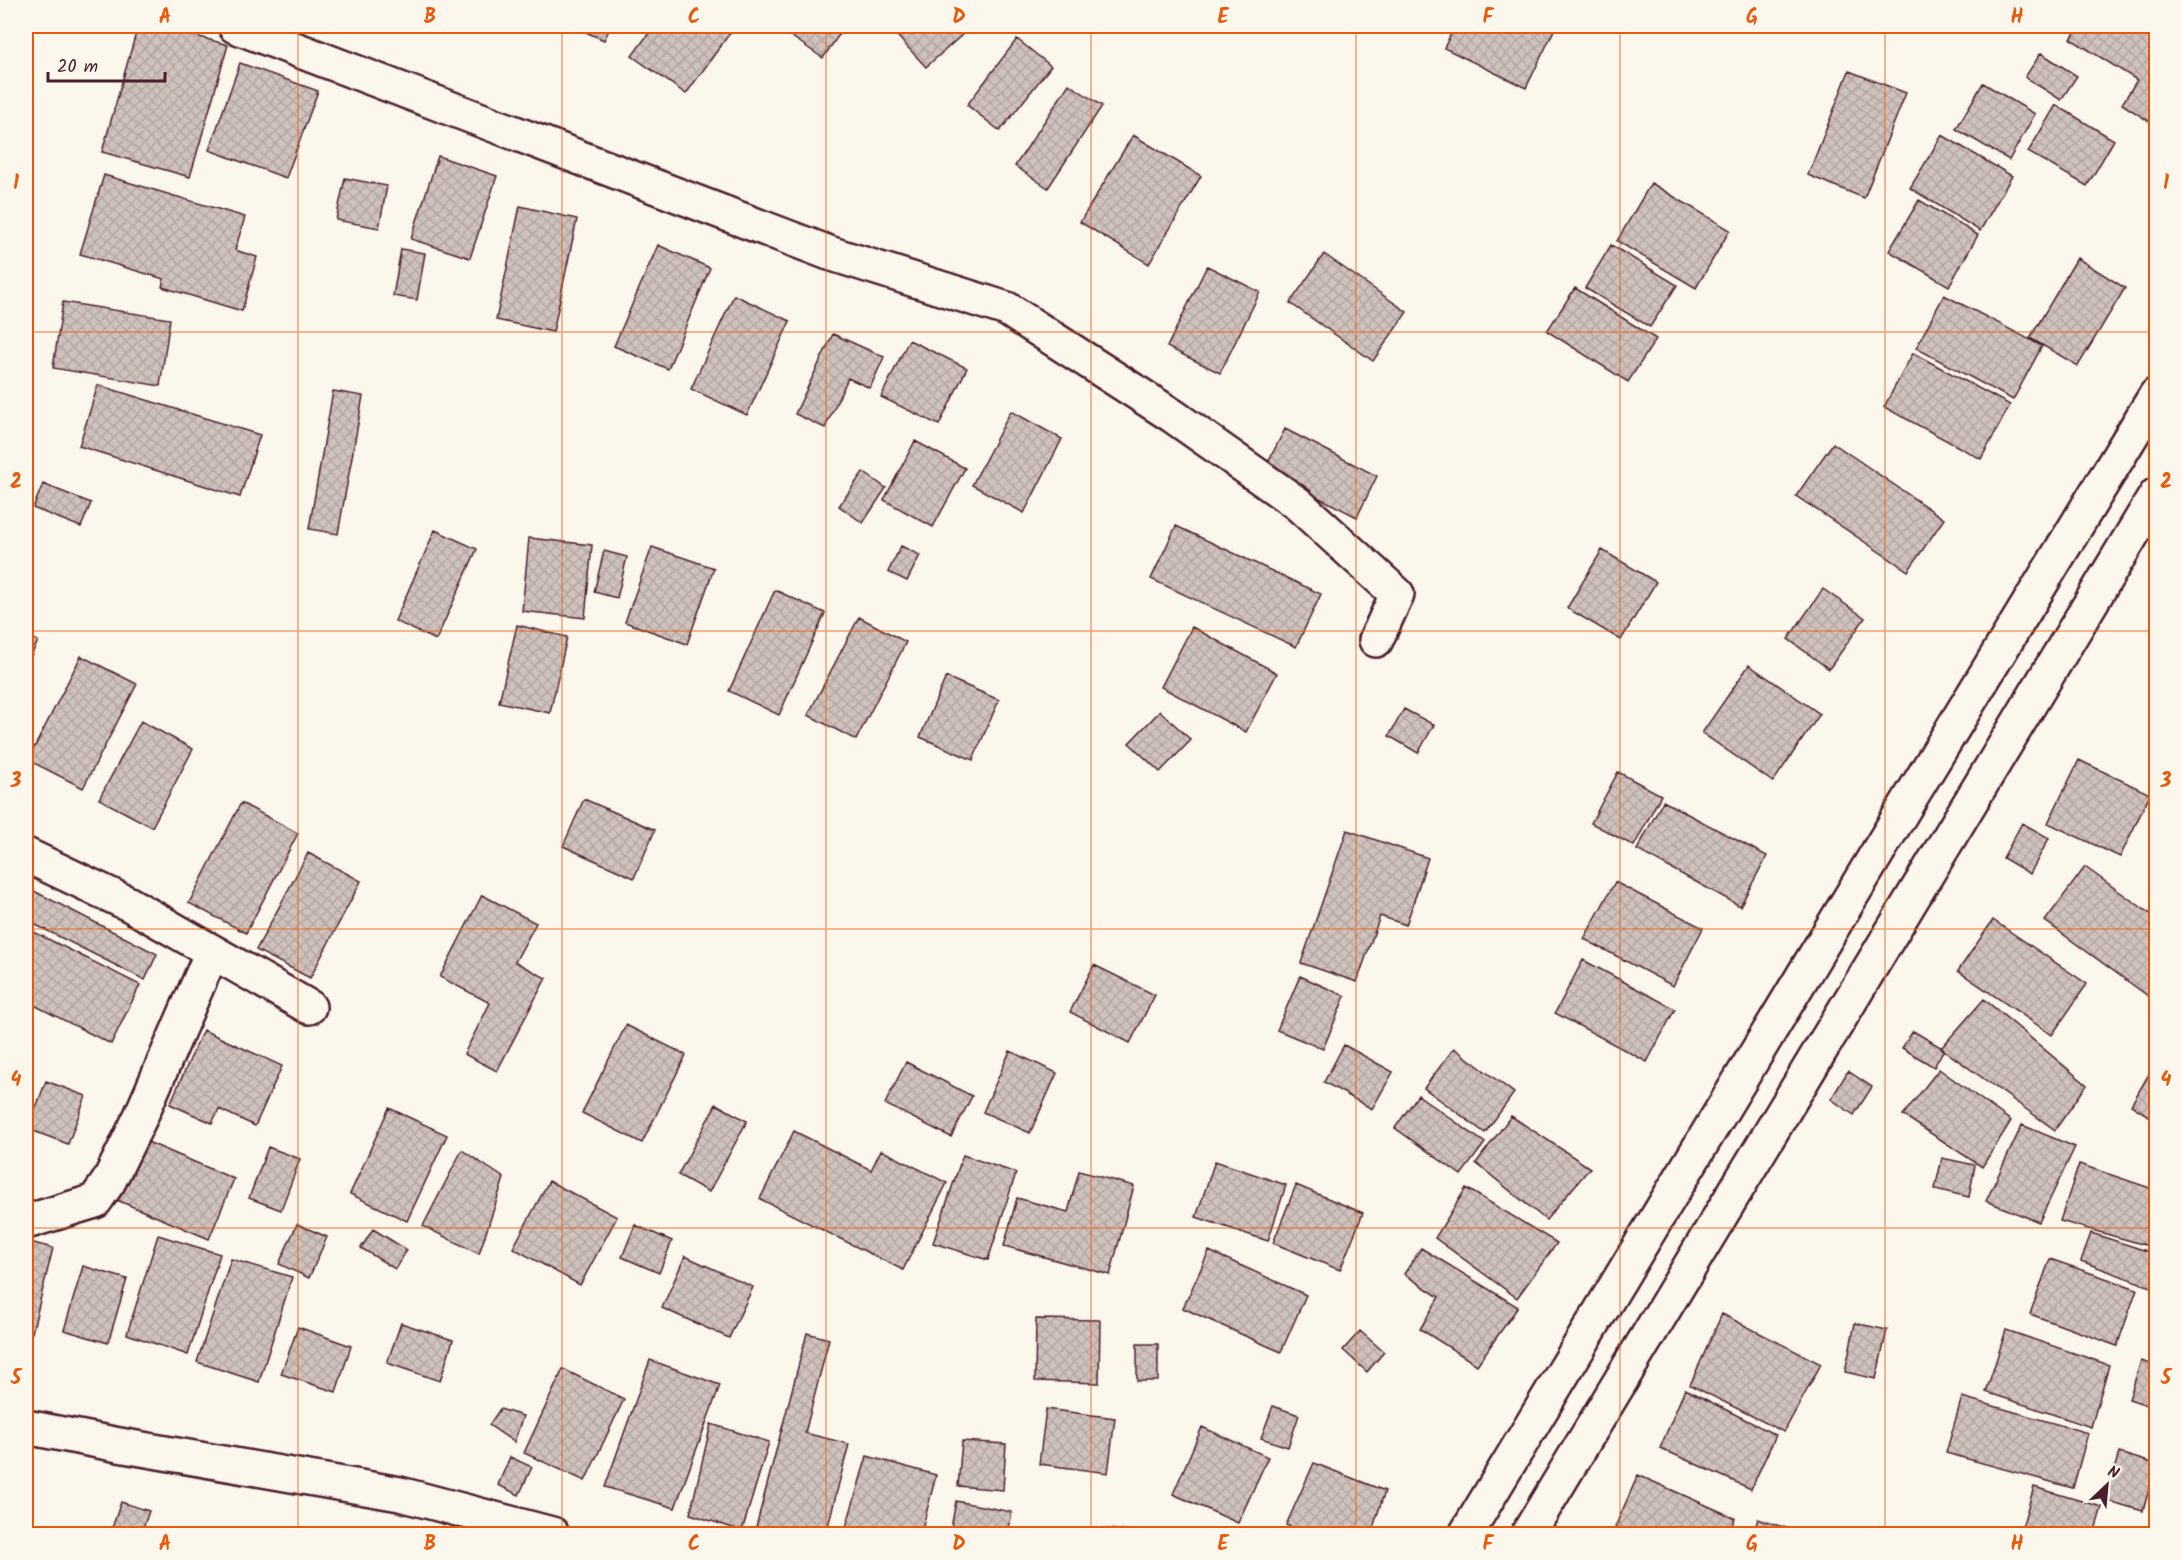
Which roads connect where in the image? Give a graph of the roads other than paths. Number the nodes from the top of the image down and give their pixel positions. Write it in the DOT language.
graph roads {
  1 [pos="235,26"];
  2 [pos="2157,395"];
  3 [pos="2157,495"];
  4 [pos="1376,640"];
  5 [pos="26,855"];
  6 [pos="212,952"];
  7 [pos="309,1007"];
  8 [pos="26,1222"];
  9 [pos="26,1427"];
  10 [pos="552,1534"];
  11 [pos="1466,1534"];
  12 [pos="1528,1534"];
  1 -- 4 [label="street"];
  2 -- 11 [label="street"];
  3 -- 12 [label="street"];
  5 -- 6 [label="street"];
  6 -- 7 [label="street"];
  6 -- 8 [label="street"];
  9 -- 10 [label="street"];
}
